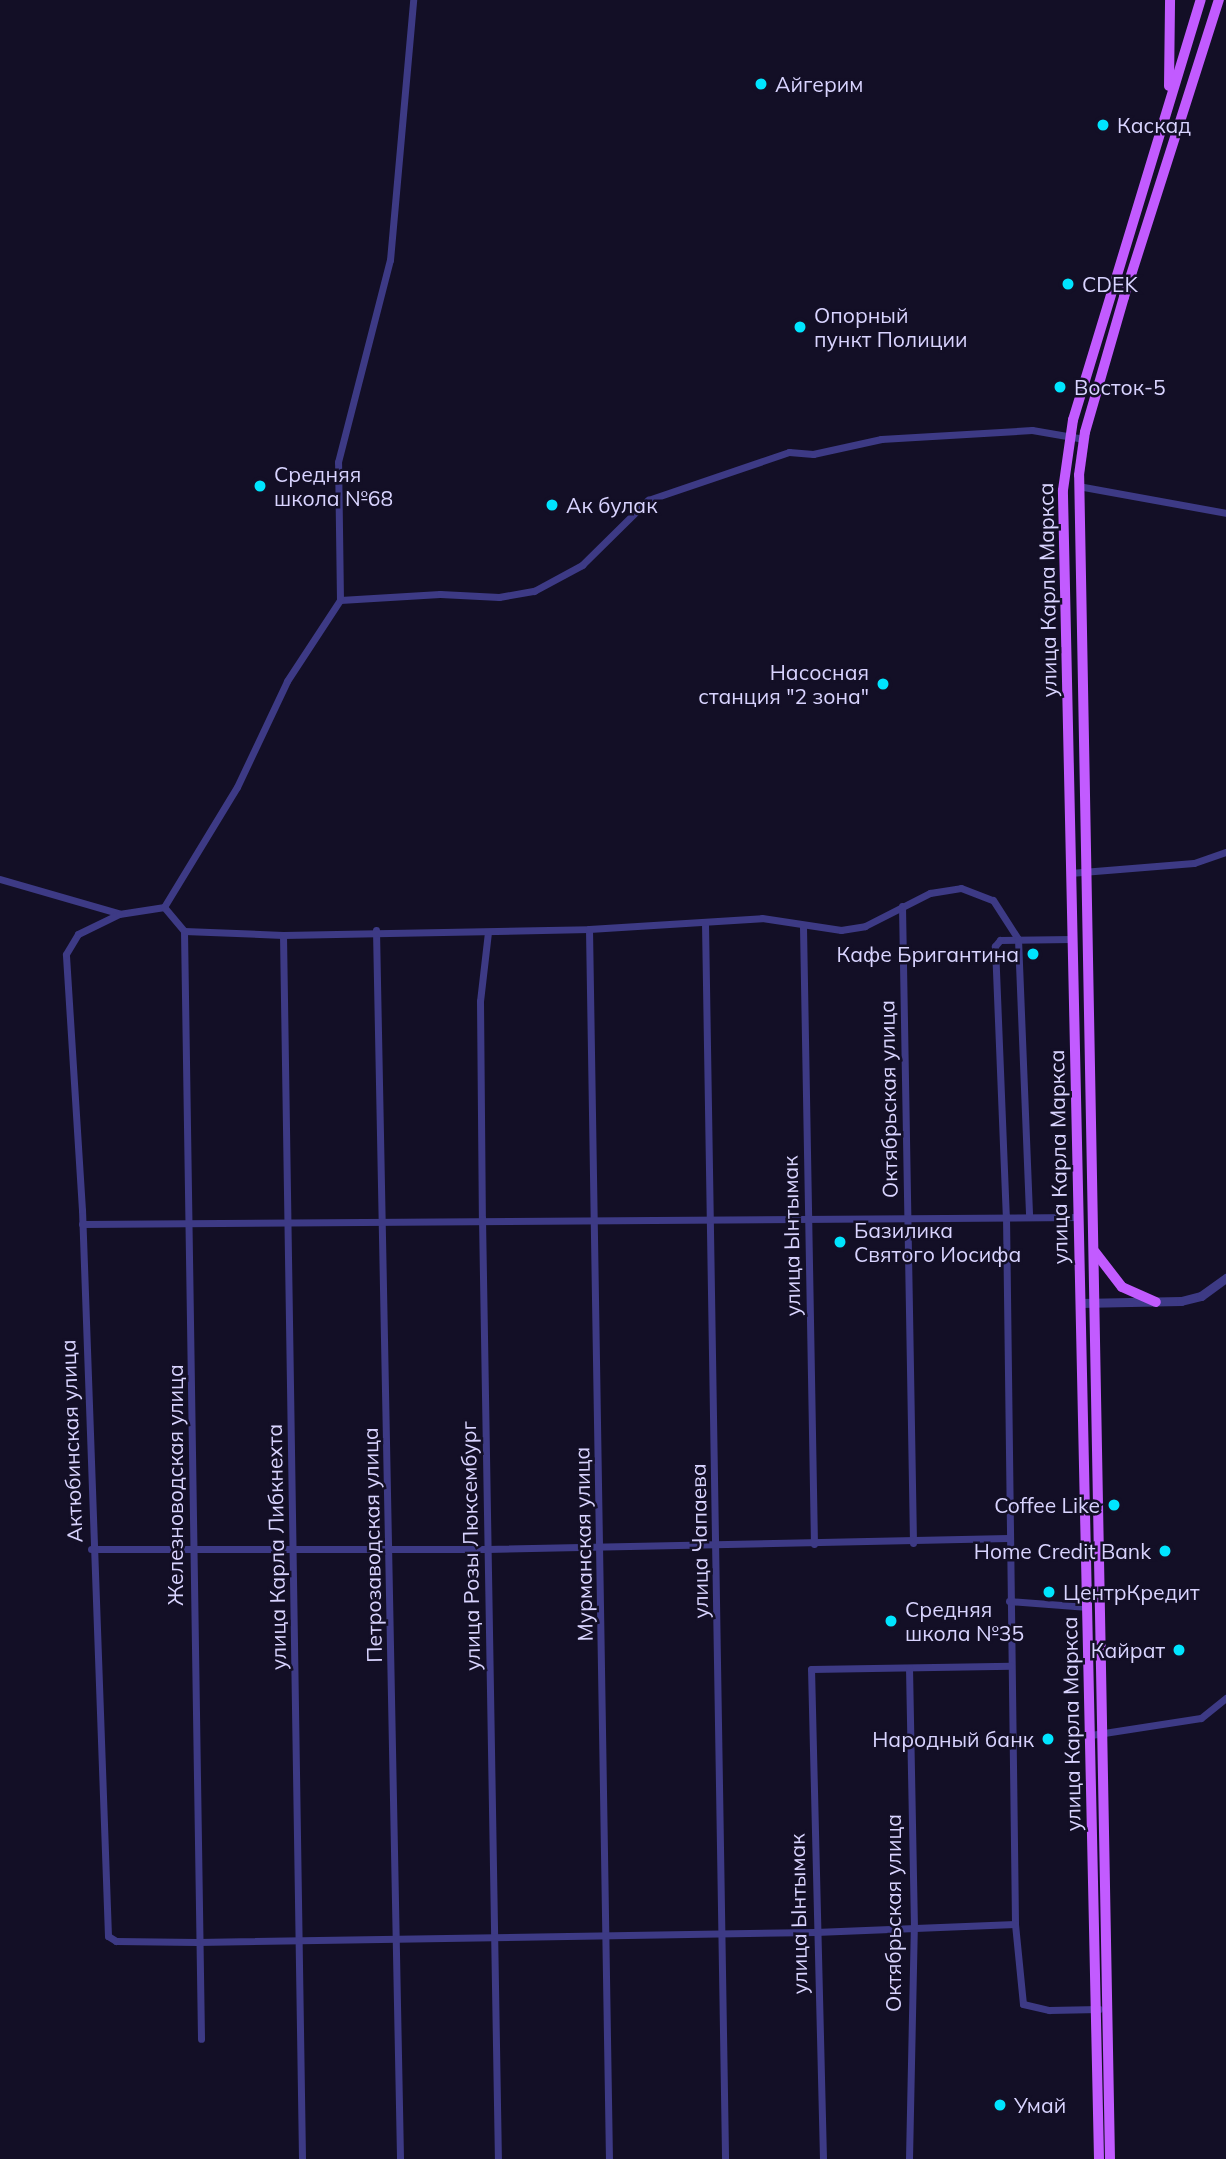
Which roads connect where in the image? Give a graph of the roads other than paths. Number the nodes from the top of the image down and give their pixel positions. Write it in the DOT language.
graph roads {
  1 [pos="413,0"];
  2 [pos="1170,0"];
  3 [pos="1201,0"];
  4 [pos="1219,0"];
  5 [pos="1168,106"];
  6 [pos="1070,437"];
  7 [pos="1084,439"];
  8 [pos="1078,486"];
  9 [pos="1226,513"];
  10 [pos="340,600"];
  11 [pos="1226,852"];
  12 [pos="1084,872"];
  13 [pos="1070,873"];
  14 [pos="0,879"];
  15 [pos="902,906"];
  16 [pos="164,907"];
  17 [pos="119,914"];
  18 [pos="705,923"];
  19 [pos="803,927"];
  20 [pos="589,929"];
  21 [pos="376,930"];
  22 [pos="184,931"];
  23 [pos="488,932"];
  24 [pos="283,935"];
  25 [pos="1018,939"];
  26 [pos="1072,939"];
  27 [pos="1029,1215"];
  28 [pos="907,1216"];
  29 [pos="1006,1216"];
  30 [pos="713,1217"];
  31 [pos="809,1217"];
  32 [pos="1079,1217"];
  33 [pos="482,1218"];
  34 [pos="595,1218"];
  35 [pos="190,1220"];
  36 [pos="287,1220"];
  37 [pos="384,1220"];
  38 [pos="82,1224"];
  39 [pos="1093,1249"];
  40 [pos="1226,1278"];
  41 [pos="1156,1302"];
  42 [pos="1080,1303"];
  43 [pos="1095,1303"];
  44 [pos="1008,1538"];
  45 [pos="913,1543"];
  46 [pos="814,1544"];
  47 [pos="600,1545"];
  48 [pos="717,1545"];
  49 [pos="389,1547"];
  50 [pos="193,1548"];
  51 [pos="294,1548"];
  52 [pos="91,1549"];
  53 [pos="487,1549"];
  54 [pos="1009,1601"];
  55 [pos="1088,1607"];
  56 [pos="1011,1666"];
  57 [pos="909,1668"];
  58 [pos="1226,1698"];
  59 [pos="1097,1734"];
  60 [pos="1015,1924"];
  61 [pos="914,1928"];
  62 [pos="815,1932"];
  63 [pos="605,1933"];
  64 [pos="723,1933"];
  65 [pos="496,1934"];
  66 [pos="395,1937"];
  67 [pos="300,1940"];
  68 [pos="197,1942"];
  69 [pos="1101,2009"];
  70 [pos="201,2039"];
  71 [pos="302,2159"];
  72 [pos="400,2159"];
  73 [pos="498,2159"];
  74 [pos="609,2159"];
  75 [pos="725,2159"];
  76 [pos="823,2159"];
  77 [pos="909,2159"];
  78 [pos="1099,2159"];
  79 [pos="1110,2159"];
  1 -- 10 [label="street"];
  2 -- 5 [label="main road"];
  3 -- 5 [label="main road"];
  4 -- 7 [label="main road, улица Карла Маркса"];
  5 -- 6 [label="main road, улица Карла Маркса"];
  6 -- 7 [label="street"];
  6 -- 10 [label="street"];
  6 -- 13 [label="main road, улица Карла Маркса"];
  7 -- 8 [label="main road, улица Карла Маркса"];
  8 -- 9 [label="street"];
  8 -- 12 [label="main road, улица Карла Маркса"];
  10 -- 16 [label="street"];
  11 -- 12 [label="street"];
  12 -- 13 [label="street"];
  12 -- 39 [label="main road, улица Карла Маркса"];
  13 -- 26 [label="main road, улица Карла Маркса"];
  14 -- 17 [label="street"];
  15 -- 19 [label="street"];
  15 -- 25 [label="street"];
  15 -- 28 [label="street, Октябрьская улица"];
  16 -- 17 [label="street"];
  16 -- 22 [label="street"];
  17 -- 38 [label="street, Актюбинская улица"];
  18 -- 19 [label="street"];
  18 -- 20 [label="street"];
  18 -- 30 [label="street, улица Чапаева"];
  19 -- 31 [label="street, улица Ынтымак"];
  20 -- 23 [label="street"];
  20 -- 34 [label="street, Мурманская улица"];
  21 -- 23 [label="street"];
  21 -- 24 [label="street"];
  21 -- 37 [label="street, Петрозаводская улица"];
  22 -- 24 [label="street"];
  22 -- 35 [label="street, Железноводская улица"];
  23 -- 33 [label="street, улица Розы Люксембург"];
  24 -- 36 [label="street, улица Карла Либкнехта"];
  25 -- 26 [label="street"];
  25 -- 27 [label="street"];
  25 -- 29 [label="street"];
  26 -- 32 [label="main road, улица Карла Маркса"];
  27 -- 29 [label="street"];
  27 -- 32 [label="street"];
  28 -- 29 [label="street"];
  28 -- 31 [label="street"];
  28 -- 45 [label="street, Октябрьская улица"];
  29 -- 44 [label="street"];
  30 -- 31 [label="street"];
  30 -- 34 [label="street"];
  30 -- 48 [label="street, улица Чапаева"];
  31 -- 46 [label="street, улица Ынтымак"];
  32 -- 42 [label="main road, улица Карла Маркса"];
  33 -- 34 [label="street"];
  33 -- 37 [label="street"];
  33 -- 53 [label="street, улица Розы Люксембург"];
  34 -- 47 [label="street, Мурманская улица"];
  35 -- 36 [label="street"];
  35 -- 38 [label="street"];
  35 -- 50 [label="street, Железноводская улица"];
  36 -- 37 [label="street"];
  36 -- 51 [label="street, улица Карла Либкнехта"];
  37 -- 49 [label="street, Петрозаводская улица"];
  38 -- 52 [label="street, Актюбинская улица"];
  39 -- 41 [label="main road"];
  39 -- 43 [label="main road, улица Карла Маркса"];
  40 -- 41 [label="street"];
  41 -- 43 [label="street"];
  42 -- 43 [label="street"];
  42 -- 55 [label="main road, улица Карла Маркса"];
  43 -- 59 [label="main road, улица Карла Маркса"];
  44 -- 45 [label="street"];
  44 -- 54 [label="street"];
  45 -- 46 [label="street"];
  46 -- 48 [label="street"];
  47 -- 48 [label="street"];
  47 -- 53 [label="street"];
  47 -- 63 [label="street, Мурманская улица"];
  48 -- 64 [label="street, улица Чапаева"];
  49 -- 51 [label="street"];
  49 -- 53 [label="street"];
  49 -- 66 [label="street, Петрозаводская улица"];
  50 -- 51 [label="street"];
  50 -- 52 [label="street"];
  50 -- 68 [label="street, Железноводская улица"];
  51 -- 67 [label="street, улица Карла Либкнехта"];
  52 -- 68 [label="street, Актюбинская улица"];
  53 -- 65 [label="street, улица Розы Люксембург"];
  54 -- 55 [label="street"];
  54 -- 56 [label="street"];
  55 -- 59 [label="main road, улица Карла Маркса"];
  56 -- 57 [label="street"];
  56 -- 60 [label="street"];
  57 -- 61 [label="street, Октябрьская улица"];
  57 -- 62 [label="street, улица Ынтымак"];
  58 -- 59 [label="street"];
  59 -- 69 [label="main road, улица Карла Маркса"];
  60 -- 61 [label="street"];
  60 -- 69 [label="street"];
  61 -- 62 [label="street"];
  61 -- 77 [label="street, Октябрьская улица"];
  62 -- 64 [label="street"];
  62 -- 76 [label="street, улица Ынтымак"];
  63 -- 64 [label="street"];
  63 -- 65 [label="street"];
  63 -- 74 [label="street, Мурманская улица"];
  64 -- 75 [label="street, улица Чапаева"];
  65 -- 66 [label="street"];
  65 -- 73 [label="street, улица Розы Люксембург"];
  66 -- 67 [label="street"];
  66 -- 72 [label="street, Петрозаводская улица"];
  67 -- 68 [label="street"];
  67 -- 71 [label="street, улица Карла Либкнехта"];
  68 -- 70 [label="street, Железноводская улица"];
  69 -- 78 [label="main road, улица Карла Маркса"];
  69 -- 79 [label="main road, улица Карла Маркса"];
}
